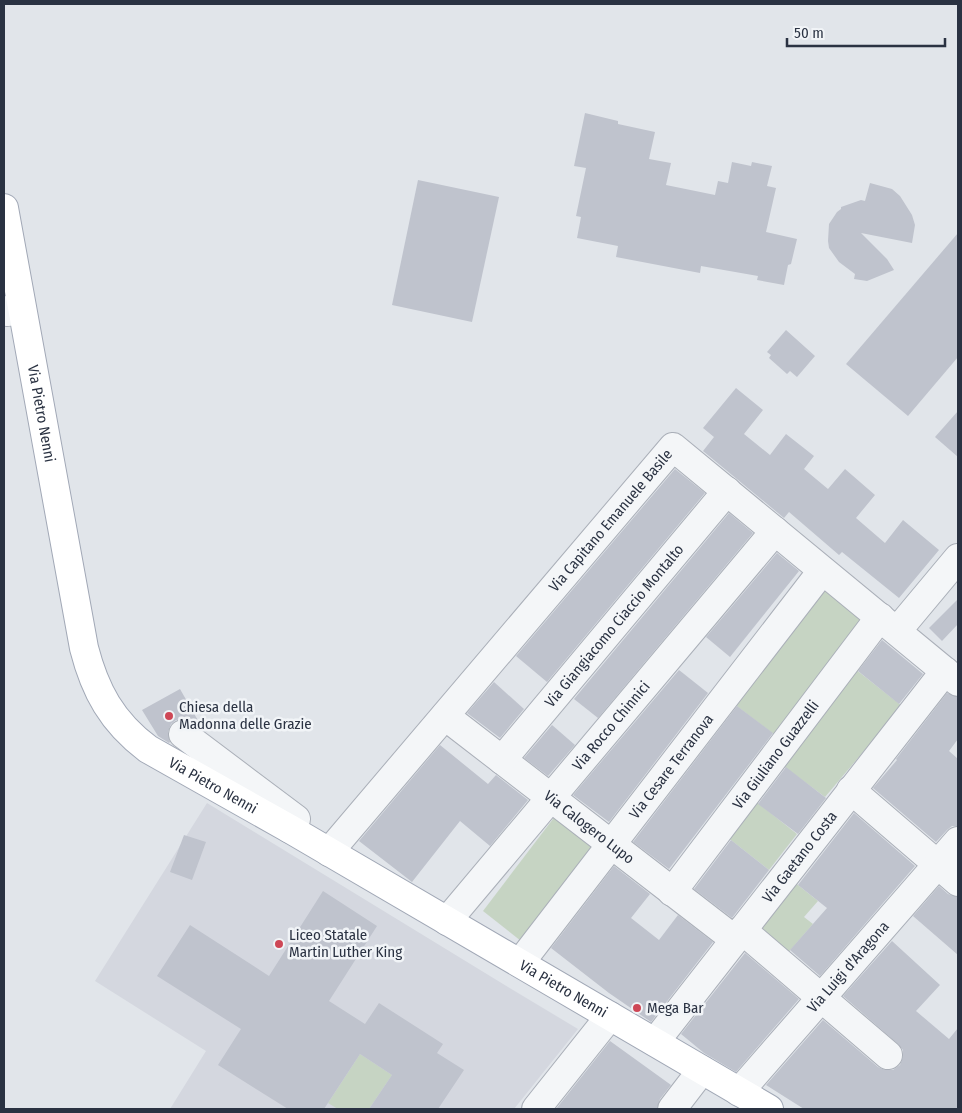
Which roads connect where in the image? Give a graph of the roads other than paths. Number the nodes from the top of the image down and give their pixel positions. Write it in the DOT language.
graph roads {
  1 [pos="4,208"];
  2 [pos="13,310"];
  3 [pos="727,491"];
  4 [pos="776,531"];
  5 [pos="957,561"];
  6 [pos="822,571"];
  7 [pos="889,624"];
  8 [pos="952,676"];
  9 [pos="445,716"];
  10 [pos="183,734"];
  11 [pos="502,760"];
  12 [pos="229,782"];
  13 [pos="851,790"];
  14 [pos="551,798"];
  15 [pos="958,841"];
  16 [pos="611,845"];
  17 [pos="329,852"];
  18 [pos="938,864"];
  19 [pos="958,882"];
  20 [pos="672,892"];
  21 [pos="447,921"];
  22 [pos="738,935"];
  23 [pos="520,963"];
  24 [pos="821,998"];
  25 [pos="610,1016"];
  26 [pos="655,1042"];
  27 [pos="888,1055"];
  28 [pos="702,1070"];
  29 [pos="739,1092"];
  30 [pos="545,1106"];
  31 [pos="672,1109"];
  32 [pos="769,1109"];
  1 -- 2 [label="main road, Via Pietro Nenni"];
  2 -- 12 [label="main road, Via Pietro Nenni"];
  3 -- 4 [label="street, Via Capitano Emanuele Basile"];
  3 -- 9 [label="street, Via Capitano Emanuele Basile"];
  3 -- 11 [label="street, Via Giangiacomo Ciaccio Montalto"];
  4 -- 6 [label="street, Via Capitano Emanuele Basile"];
  4 -- 14 [label="street, Via Rocco Chinnici"];
  5 -- 7 [label="street, Via Giuliano Guazzelli"];
  6 -- 7 [label="street, Via Capitano Emanuele Basile"];
  6 -- 16 [label="street, Via Cesare Terranova"];
  7 -- 8 [label="street, Via Capitano Emanuele Basile"];
  7 -- 20 [label="street, Via Giuliano Guazzelli"];
  8 -- 13 [label="street, Via Gaetano Costa"];
  9 -- 11 [label="street, Via Calogero Lupo"];
  9 -- 17 [label="street, Via Capitano Emanuele Basile"];
  10 -- 12 [label="street"];
  11 -- 14 [label="street, Via Calogero Lupo"];
  12 -- 17 [label="main road, Via Pietro Nenni"];
  13 -- 18 [label="street"];
  13 -- 22 [label="street, Via Gaetano Costa"];
  14 -- 16 [label="street, Via Calogero Lupo"];
  14 -- 21 [label="street, Via Rocco Chinnici"];
  15 -- 18 [label="street, Via Luigi d'Aragona"];
  16 -- 20 [label="street, Via Calogero Lupo"];
  16 -- 23 [label="street, Via Cesare Terranova"];
  17 -- 21 [label="main road, Via Pietro Nenni"];
  18 -- 19 [label="street"];
  18 -- 24 [label="street, Via Luigi d'Aragona"];
  20 -- 22 [label="street, Via Calogero Lupo"];
  21 -- 23 [label="main road, Via Pietro Nenni"];
  22 -- 24 [label="street, Via Calogero Lupo"];
  22 -- 26 [label="street, Via Gaetano Costa"];
  23 -- 25 [label="main road, Via Pietro Nenni"];
  24 -- 27 [label="street, Via Calogero Lupo"];
  24 -- 29 [label="street, Via Luigi d'Aragona"];
  25 -- 26 [label="main road, Via Pietro Nenni"];
  25 -- 30 [label="street"];
  26 -- 28 [label="main road, Via Pietro Nenni"];
  28 -- 29 [label="main road, Via Pietro Nenni"];
  28 -- 31 [label="street"];
  29 -- 32 [label="main road, Via Pietro Nenni"];
}
